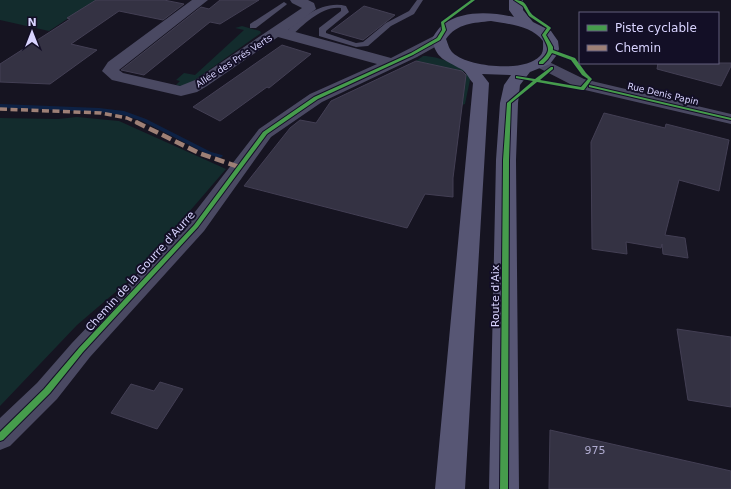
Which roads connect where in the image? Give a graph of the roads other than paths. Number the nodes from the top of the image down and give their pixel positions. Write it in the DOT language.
graph roads {
  1 [pos="200,0"];
  2 [pos="420,0"];
  3 [pos="516,0"];
  4 [pos="291,2"];
  5 [pos="493,3"];
  6 [pos="472,18"];
  7 [pos="528,25"];
  8 [pos="253,26"];
  9 [pos="283,33"];
  10 [pos="439,39"];
  11 [pos="392,63"];
  12 [pos="468,66"];
  13 [pos="532,66"];
  14 [pos="731,119"];
  15 [pos="0,437"];
  16 [pos="450,489"];
  17 [pos="504,489"];
  1 -- 9 [label="street, Allée des Prés Verts"];
  2 -- 9 [label="lane"];
  3 -- 7 [label="main road"];
  4 -- 8 [label="lane"];
  4 -- 9 [label="street, Allée des Prés Verts"];
  5 -- 6 [label="main road"];
  6 -- 7 [label="main road"];
  6 -- 10 [label="main road"];
  7 -- 13 [label="main road, Route d'Aix"];
  9 -- 11 [label="street"];
  10 -- 11 [label="street, Chemin de la Gourre d'Aurre"];
  10 -- 12 [label="main road"];
  11 -- 15 [label="street, Chemin de la Gourre d'Aurre"];
  12 -- 13 [label="main road"];
  12 -- 16 [label="main road"];
  13 -- 14 [label="street, Rue Denis Papin"];
  13 -- 17 [label="main road, Route d'Aix"];
}
